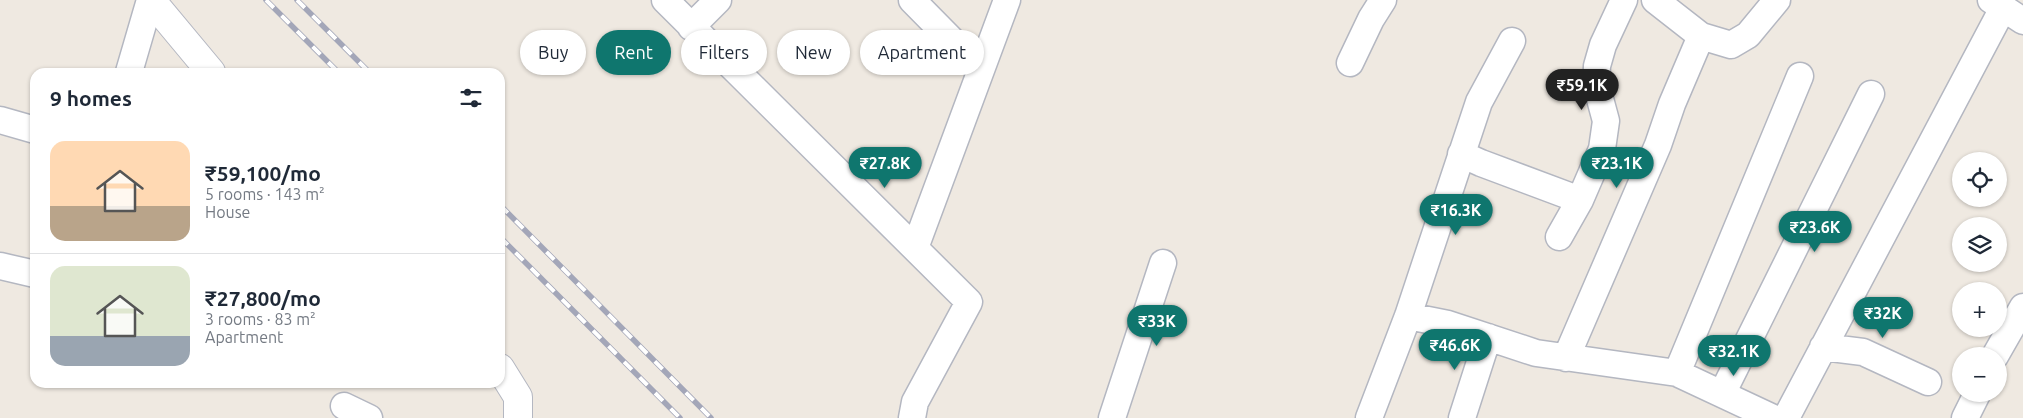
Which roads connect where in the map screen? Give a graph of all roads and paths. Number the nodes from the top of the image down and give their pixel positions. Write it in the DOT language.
graph roads {
  1 [pos="150,0"];
  2 [pos="665,0"];
  3 [pos="718,0"];
  4 [pos="912,0"];
  5 [pos="1007,0"];
  6 [pos="1383,0"];
  7 [pos="1624,0"];
  8 [pos="1655,0"];
  9 [pos="1777,0"];
  10 [pos="2006,10"];
  11 [pos="691,26"];
  12 [pos="942,30"];
  13 [pos="1701,36"];
  14 [pos="1512,41"];
  15 [pos="984,59"];
  16 [pos="1350,64"];
  17 [pos="130,68"];
  18 [pos="209,68"];
  19 [pos="978,75"];
  20 [pos="1800,76"];
  21 [pos="1871,94"];
  22 [pos="0,120"];
  23 [pos="30,129"];
  24 [pos="1462,154"];
  25 [pos="1580,200"];
  26 [pos="1559,237"];
  27 [pos="915,248"];
  28 [pos="1164,263"];
  29 [pos="0,266"];
  30 [pos="30,273"];
  31 [pos="2023,308"];
  32 [pos="1408,316"];
  33 [pos="1488,337"];
  34 [pos="1823,347"];
  35 [pos="2007,348"];
  36 [pos="1566,358"];
  37 [pos="1677,373"];
  38 [pos="505,376"];
  39 [pos="1928,382"];
  40 [pos="1722,394"];
  41 [pos="1973,402"];
  42 [pos="344,406"];
  43 [pos="1763,416"];
  44 [pos="369,418"];
  45 [pos="518,418"];
  46 [pos="912,418"];
  47 [pos="1112,418"];
  48 [pos="1369,418"];
  49 [pos="1462,418"];
  50 [pos="1786,418"];
  51 [pos="1965,418"];
  1 -- 17 [label="street"];
  1 -- 18 [label="street"];
  2 -- 11 [label="street"];
  3 -- 11 [label="street"];
  4 -- 12 [label="street"];
  5 -- 15 [label="street"];
  6 -- 16 [label="street"];
  7 -- 25 [label="street"];
  8 -- 13 [label="street"];
  9 -- 13 [label="street"];
  10 -- 34 [label="street"];
  11 -- 27 [label="street"];
  13 -- 36 [label="street"];
  14 -- 24 [label="street"];
  19 -- 27 [label="street"];
  20 -- 37 [label="street"];
  21 -- 40 [label="street"];
  22 -- 23 [label="street"];
  24 -- 25 [label="street"];
  24 -- 32 [label="street"];
  25 -- 26 [label="street"];
  27 -- 46 [label="street"];
  28 -- 47 [label="street"];
  29 -- 30 [label="street"];
  31 -- 35 [label="street"];
  32 -- 33 [label="street"];
  32 -- 48 [label="street"];
  33 -- 36 [label="street"];
  33 -- 49 [label="street"];
  34 -- 39 [label="street"];
  34 -- 50 [label="street"];
  36 -- 37 [label="street"];
  37 -- 40 [label="street"];
  38 -- 45 [label="street"];
  40 -- 43 [label="street"];
  41 -- 51 [label="street"];
  42 -- 44 [label="street"];
}
